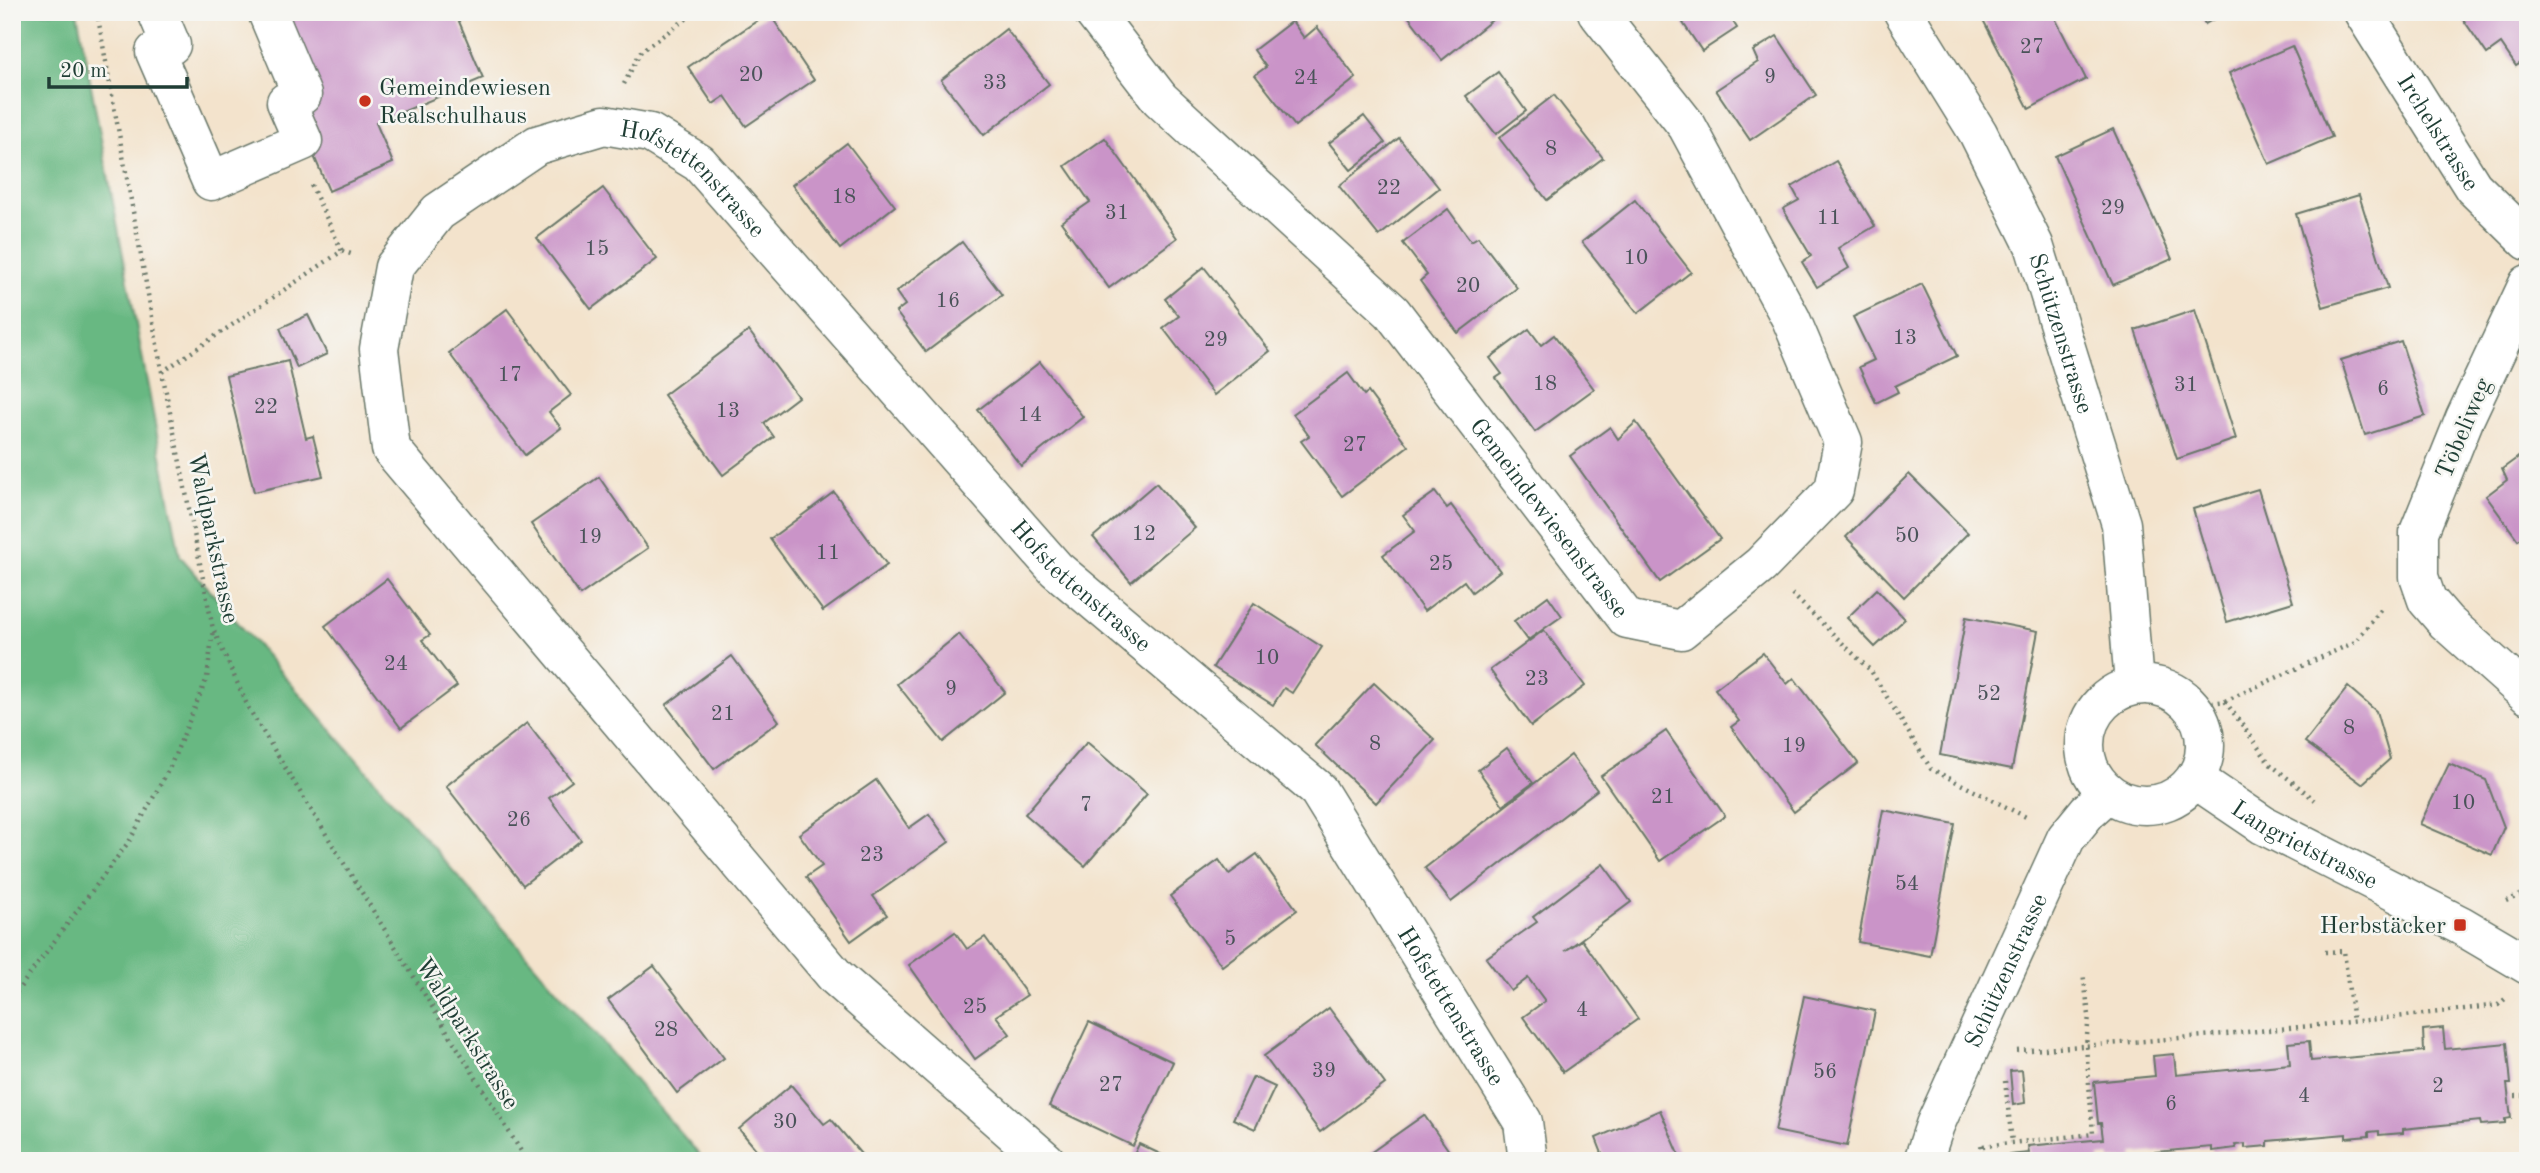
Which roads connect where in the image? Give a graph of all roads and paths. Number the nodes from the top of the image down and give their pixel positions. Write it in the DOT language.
graph roads {
  1 [pos="97,12"];
  2 [pos="157,12"];
  3 [pos="267,12"];
  4 [pos="696,12"];
  5 [pos="1093,12"];
  6 [pos="1597,12"];
  7 [pos="1903,12"];
  8 [pos="2363,12"];
  9 [pos="604,125"];
  10 [pos="2528,241"];
  11 [pos="394,267"];
  12 [pos="2528,284"];
  13 [pos="162,372"];
  14 [pos="1761,565"];
  15 [pos="2419,577"];
  16 [pos="213,629"];
  17 [pos="2134,685"];
  18 [pos="2528,695"];
  19 [pos="2208,703"];
  20 [pos="2195,779"];
  21 [pos="2108,793"];
  22 [pos="2324,807"];
  23 [pos="2066,838"];
  24 [pos="2528,892"];
  25 [pos="2500,903"];
  26 [pos="2325,952"];
  27 [pos="2528,964"];
  28 [pos="2083,973"];
  29 [pos="2507,997"];
  30 [pos="12,998"];
  31 [pos="2528,1021"];
  32 [pos="2353,1023"];
  33 [pos="2086,1046"];
  34 [pos="2528,1046"];
  35 [pos="1971,1048"];
  36 [pos="2004,1070"];
  37 [pos="2515,1096"];
  38 [pos="2528,1096"];
  39 [pos="2012,1143"];
  40 [pos="1983,1146"];
  41 [pos="527,1161"];
  42 [pos="1046,1161"];
  43 [pos="1528,1161"];
  44 [pos="1923,1161"];
  1 -- 13 [label="path, Waldparkstrasse"];
  2 -- 3 [label="street"];
  4 -- 9 [label="path"];
  5 -- 14 [label="street, Gemeindewiesenstrasse"];
  6 -- 14 [label="street, Gemeindewiesenstrasse"];
  7 -- 17 [label="street, Schützenstrasse"];
  8 -- 10 [label="street, Irchelstrasse"];
  9 -- 11 [label="street, Hofstettenstrasse"];
  9 -- 43 [label="street, Hofstettenstrasse"];
  11 -- 13 [label="path"];
  11 -- 42 [label="street, Hofstettenstrasse"];
  12 -- 15 [label="street, Töbeliweg"];
  13 -- 16 [label="path, Waldparkstrasse"];
  14 -- 23 [label="path"];
  15 -- 18 [label="street, Töbeliweg"];
  15 -- 19 [label="path"];
  16 -- 30 [label="path"];
  16 -- 41 [label="path, Waldparkstrasse"];
  17 -- 19 [label="street"];
  17 -- 21 [label="street"];
  19 -- 20 [label="street"];
  19 -- 22 [label="path"];
  20 -- 21 [label="street"];
  20 -- 27 [label="street, Langrietstrasse"];
  21 -- 23 [label="street, Schützenstrasse"];
  23 -- 35 [label="street, Schützenstrasse"];
  24 -- 25 [label="path"];
  26 -- 32 [label="path"];
  28 -- 33 [label="path"];
  29 -- 32 [label="path"];
  31 -- 34 [label="path"];
  32 -- 33 [label="path"];
  33 -- 35 [label="path"];
  33 -- 39 [label="path"];
  35 -- 44 [label="street, Schützenstrasse"];
  36 -- 39 [label="path"];
  37 -- 38 [label="path"];
  39 -- 40 [label="path"];
}
